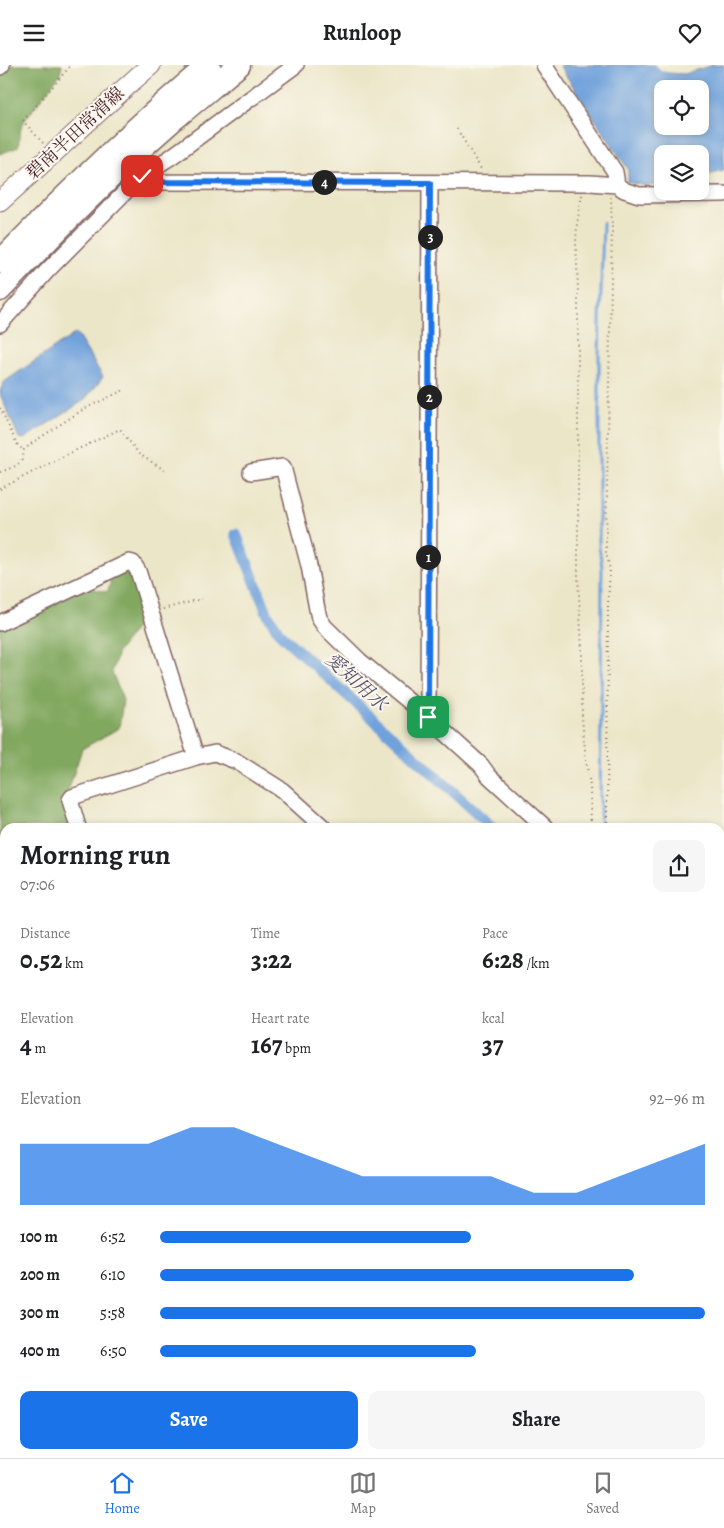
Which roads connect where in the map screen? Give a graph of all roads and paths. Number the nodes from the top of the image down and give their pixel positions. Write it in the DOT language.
graph roads {
  1 [pos="71,65"];
  2 [pos="151,65"];
  3 [pos="209,65"];
  4 [pos="239,65"];
  5 [pos="296,65"];
  6 [pos="544,65"];
  7 [pos="456,129"];
  8 [pos="46,147"];
  9 [pos="142,176"];
  10 [pos="430,183"];
  11 [pos="486,183"];
  12 [pos="584,183"];
  13 [pos="614,185"];
  14 [pos="724,194"];
  15 [pos="0,202"];
  16 [pos="0,262"];
  17 [pos="0,290"];
  18 [pos="0,323"];
  19 [pos="126,389"];
  20 [pos="0,409"];
  21 [pos="24,450"];
  22 [pos="166,471"];
  23 [pos="0,472"];
  24 [pos="251,472"];
  25 [pos="0,489"];
  26 [pos="202,599"];
  27 [pos="150,612"];
  28 [pos="0,623"];
  29 [pos="428,717"];
  30 [pos="196,757"];
  31 [pos="77,823"];
  32 [pos="319,823"];
  33 [pos="541,823"];
  34 [pos="591,823"];
  35 [pos="607,823"];
  1 -- 8 [label="path"];
  2 -- 15 [label="main road, 碧南半田常滑線"];
  3 -- 16 [label="highway"];
  4 -- 17 [label="highway"];
  5 -- 9 [label="street"];
  6 -- 13 [label="street"];
  7 -- 11 [label="path"];
  9 -- 10 [label="street"];
  9 -- 18 [label="street"];
  10 -- 11 [label="street"];
  10 -- 29 [label="street"];
  11 -- 12 [label="street"];
  12 -- 13 [label="street"];
  12 -- 34 [label="path"];
  13 -- 14 [label="street"];
  13 -- 35 [label="path"];
  19 -- 21 [label="path"];
  20 -- 21 [label="path"];
  21 -- 23 [label="path"];
  22 -- 25 [label="path"];
  24 -- 29 [label="street"];
  26 -- 27 [label="path"];
  27 -- 28 [label="street"];
  27 -- 30 [label="street"];
  29 -- 33 [label="street"];
  30 -- 31 [label="street"];
  30 -- 32 [label="street"];
}
